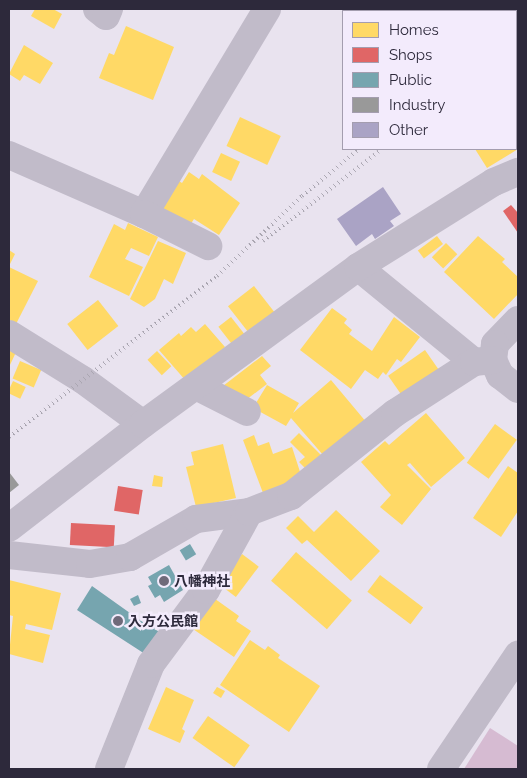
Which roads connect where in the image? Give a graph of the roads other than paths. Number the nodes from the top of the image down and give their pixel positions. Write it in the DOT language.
graph roads {
  1 [pos="97,9"];
  2 [pos="109,9"];
  3 [pos="267,9"];
  4 [pos="9,154"];
  5 [pos="518,172"];
  6 [pos="144,214"];
  7 [pos="208,246"];
  8 [pos="358,267"];
  9 [pos="518,320"];
  10 [pos="9,334"];
  11 [pos="483,361"];
  12 [pos="196,386"];
  13 [pos="518,389"];
  14 [pos="247,412"];
  15 [pos="143,424"];
  16 [pos="249,512"];
  17 [pos="9,528"];
  18 [pos="9,555"];
  19 [pos="518,654"];
  20 [pos="109,769"];
  21 [pos="441,769"];
  1 -- 2 [label="street"];
  3 -- 6 [label="street"];
  4 -- 6 [label="street"];
  5 -- 8 [label="street"];
  6 -- 7 [label="street"];
  8 -- 11 [label="street"];
  8 -- 12 [label="street"];
  9 -- 11 [label="street"];
  10 -- 15 [label="street"];
  11 -- 13 [label="street"];
  11 -- 16 [label="street"];
  12 -- 14 [label="street"];
  12 -- 15 [label="street"];
  15 -- 17 [label="street"];
  16 -- 18 [label="street"];
  16 -- 20 [label="street"];
  19 -- 21 [label="street"];
}
